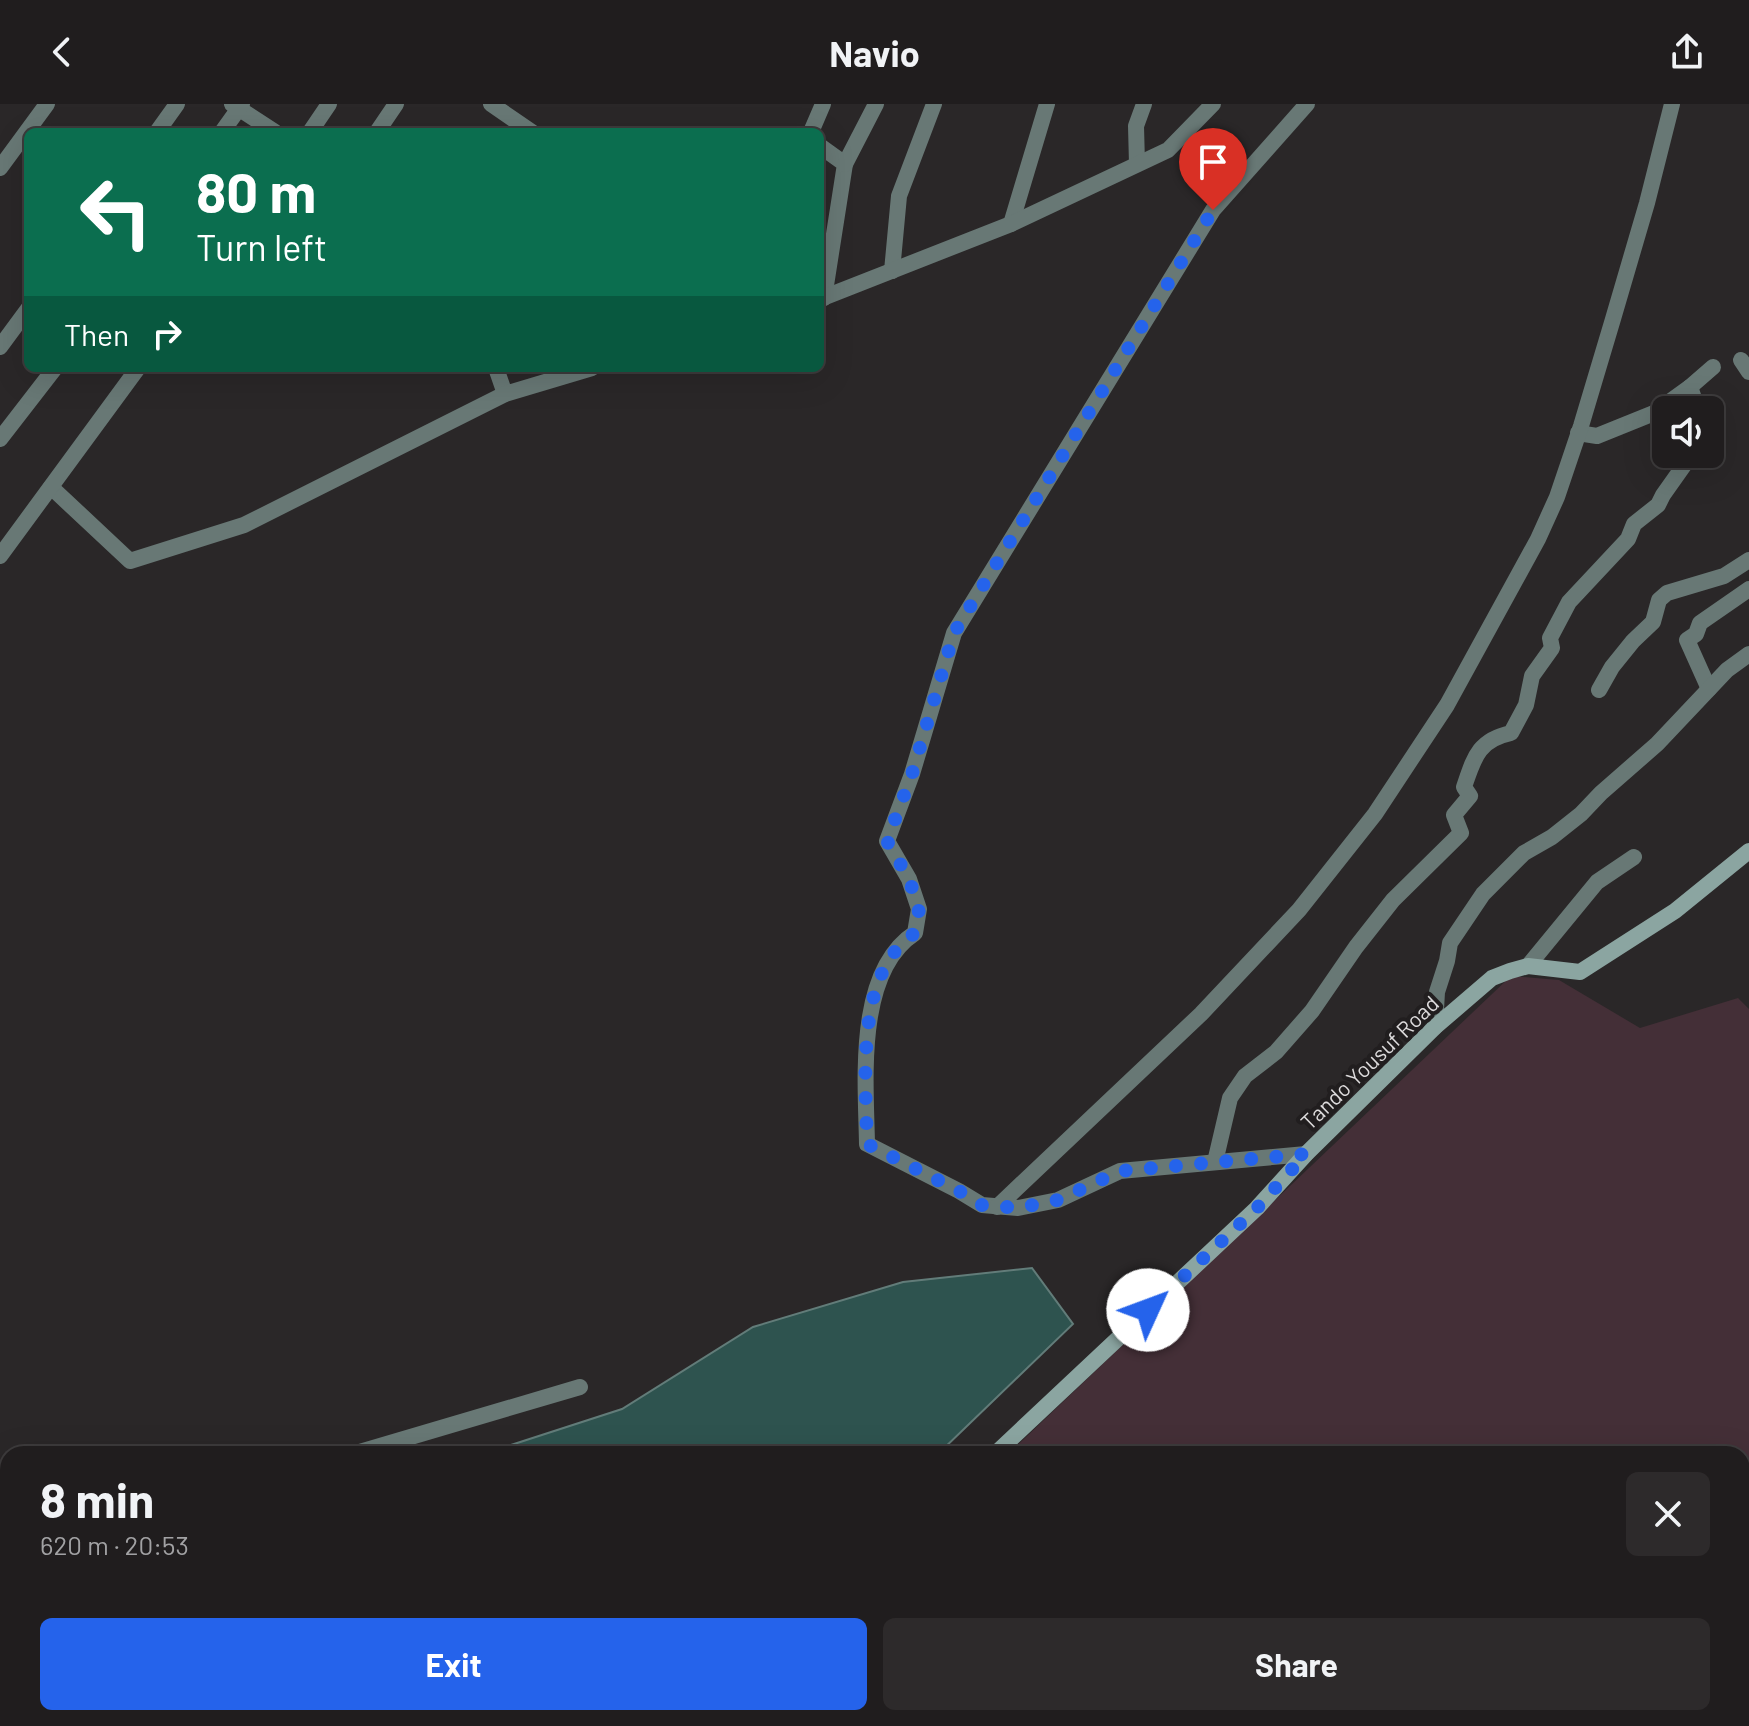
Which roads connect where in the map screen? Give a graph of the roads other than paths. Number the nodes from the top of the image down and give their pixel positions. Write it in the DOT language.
graph roads {
  1 [pos="47,104"];
  2 [pos="177,104"];
  3 [pos="329,104"];
  4 [pos="396,104"];
  5 [pos="491,104"];
  6 [pos="809,104"];
  7 [pos="823,104"];
  8 [pos="876,104"];
  9 [pos="934,104"];
  10 [pos="1047,104"];
  11 [pos="1144,104"];
  12 [pos="1213,104"];
  13 [pos="1307,104"];
  14 [pos="1672,104"];
  15 [pos="238,105"];
  16 [pos="29,128"];
  17 [pos="160,128"];
  18 [pos="224,128"];
  19 [pos="270,128"];
  20 [pos="313,128"];
  21 [pos="380,128"];
  22 [pos="526,128"];
  23 [pos="810,128"];
  24 [pos="812,128"];
  25 [pos="24,135"];
  26 [pos="824,149"];
  27 [pos="845,164"];
  28 [pos="1137,164"];
  29 [pos="0,168"];
  30 [pos="1011,224"];
  31 [pos="892,271"];
  32 [pos="824,287"];
  33 [pos="824,298"];
  34 [pos="24,314"];
  35 [pos="0,347"];
  36 [pos="1713,367"];
  37 [pos="52,372"];
  38 [pos="135,372"];
  39 [pos="497,372"];
  40 [pos="579,372"];
  41 [pos="1690,387"];
  42 [pos="505,394"];
  43 [pos="1693,396"];
  44 [pos="1578,433"];
  45 [pos="0,439"];
  46 [pos="1682,468"];
  47 [pos="51,487"];
  48 [pos="0,556"];
  49 [pos="1749,560"];
  50 [pos="1749,589"];
  51 [pos="1749,654"];
  52 [pos="1709,689"];
  53 [pos="1599,690"];
  54 [pos="1749,851"];
  55 [pos="1634,857"];
  56 [pos="1528,966"];
  57 [pos="1435,1027"];
  58 [pos="1306,1154"];
  59 [pos="1215,1162"];
  60 [pos="997,1207"];
  61 [pos="580,1387"];
  62 [pos="380,1446"];
  63 [pos="1004,1446"];
  1 -- 16 [label="street"];
  2 -- 17 [label="street"];
  3 -- 20 [label="street"];
  4 -- 21 [label="street"];
  5 -- 22 [label="street"];
  6 -- 23 [label="street"];
  7 -- 24 [label="street"];
  8 -- 27 [label="street"];
  9 -- 31 [label="street"];
  10 -- 30 [label="street"];
  11 -- 28 [label="street"];
  12 -- 28 [label="street"];
  13 -- 60 [label="street"];
  14 -- 44 [label="street"];
  15 -- 18 [label="street"];
  15 -- 19 [label="street"];
  25 -- 29 [label="street"];
  26 -- 27 [label="street"];
  27 -- 32 [label="street"];
  28 -- 30 [label="street"];
  30 -- 31 [label="street"];
  31 -- 33 [label="street"];
  34 -- 35 [label="street"];
  36 -- 41 [label="street"];
  37 -- 45 [label="street"];
  38 -- 47 [label="street"];
  39 -- 42 [label="street"];
  40 -- 42 [label="street"];
  41 -- 43 [label="street"];
  41 -- 44 [label="street"];
  42 -- 47 [label="street"];
  44 -- 60 [label="street"];
  46 -- 59 [label="street"];
  47 -- 48 [label="street"];
  49 -- 53 [label="street"];
  50 -- 52 [label="street"];
  51 -- 52 [label="street"];
  52 -- 57 [label="street"];
  54 -- 56 [label="street, Tando Yousuf Road"];
  55 -- 56 [label="street"];
  56 -- 57 [label="street, Tando Yousuf Road"];
  57 -- 58 [label="street, Tando Yousuf Road"];
  58 -- 59 [label="street"];
  58 -- 63 [label="street, Tando Yousuf Road"];
  59 -- 60 [label="street"];
  61 -- 62 [label="street"];
}
